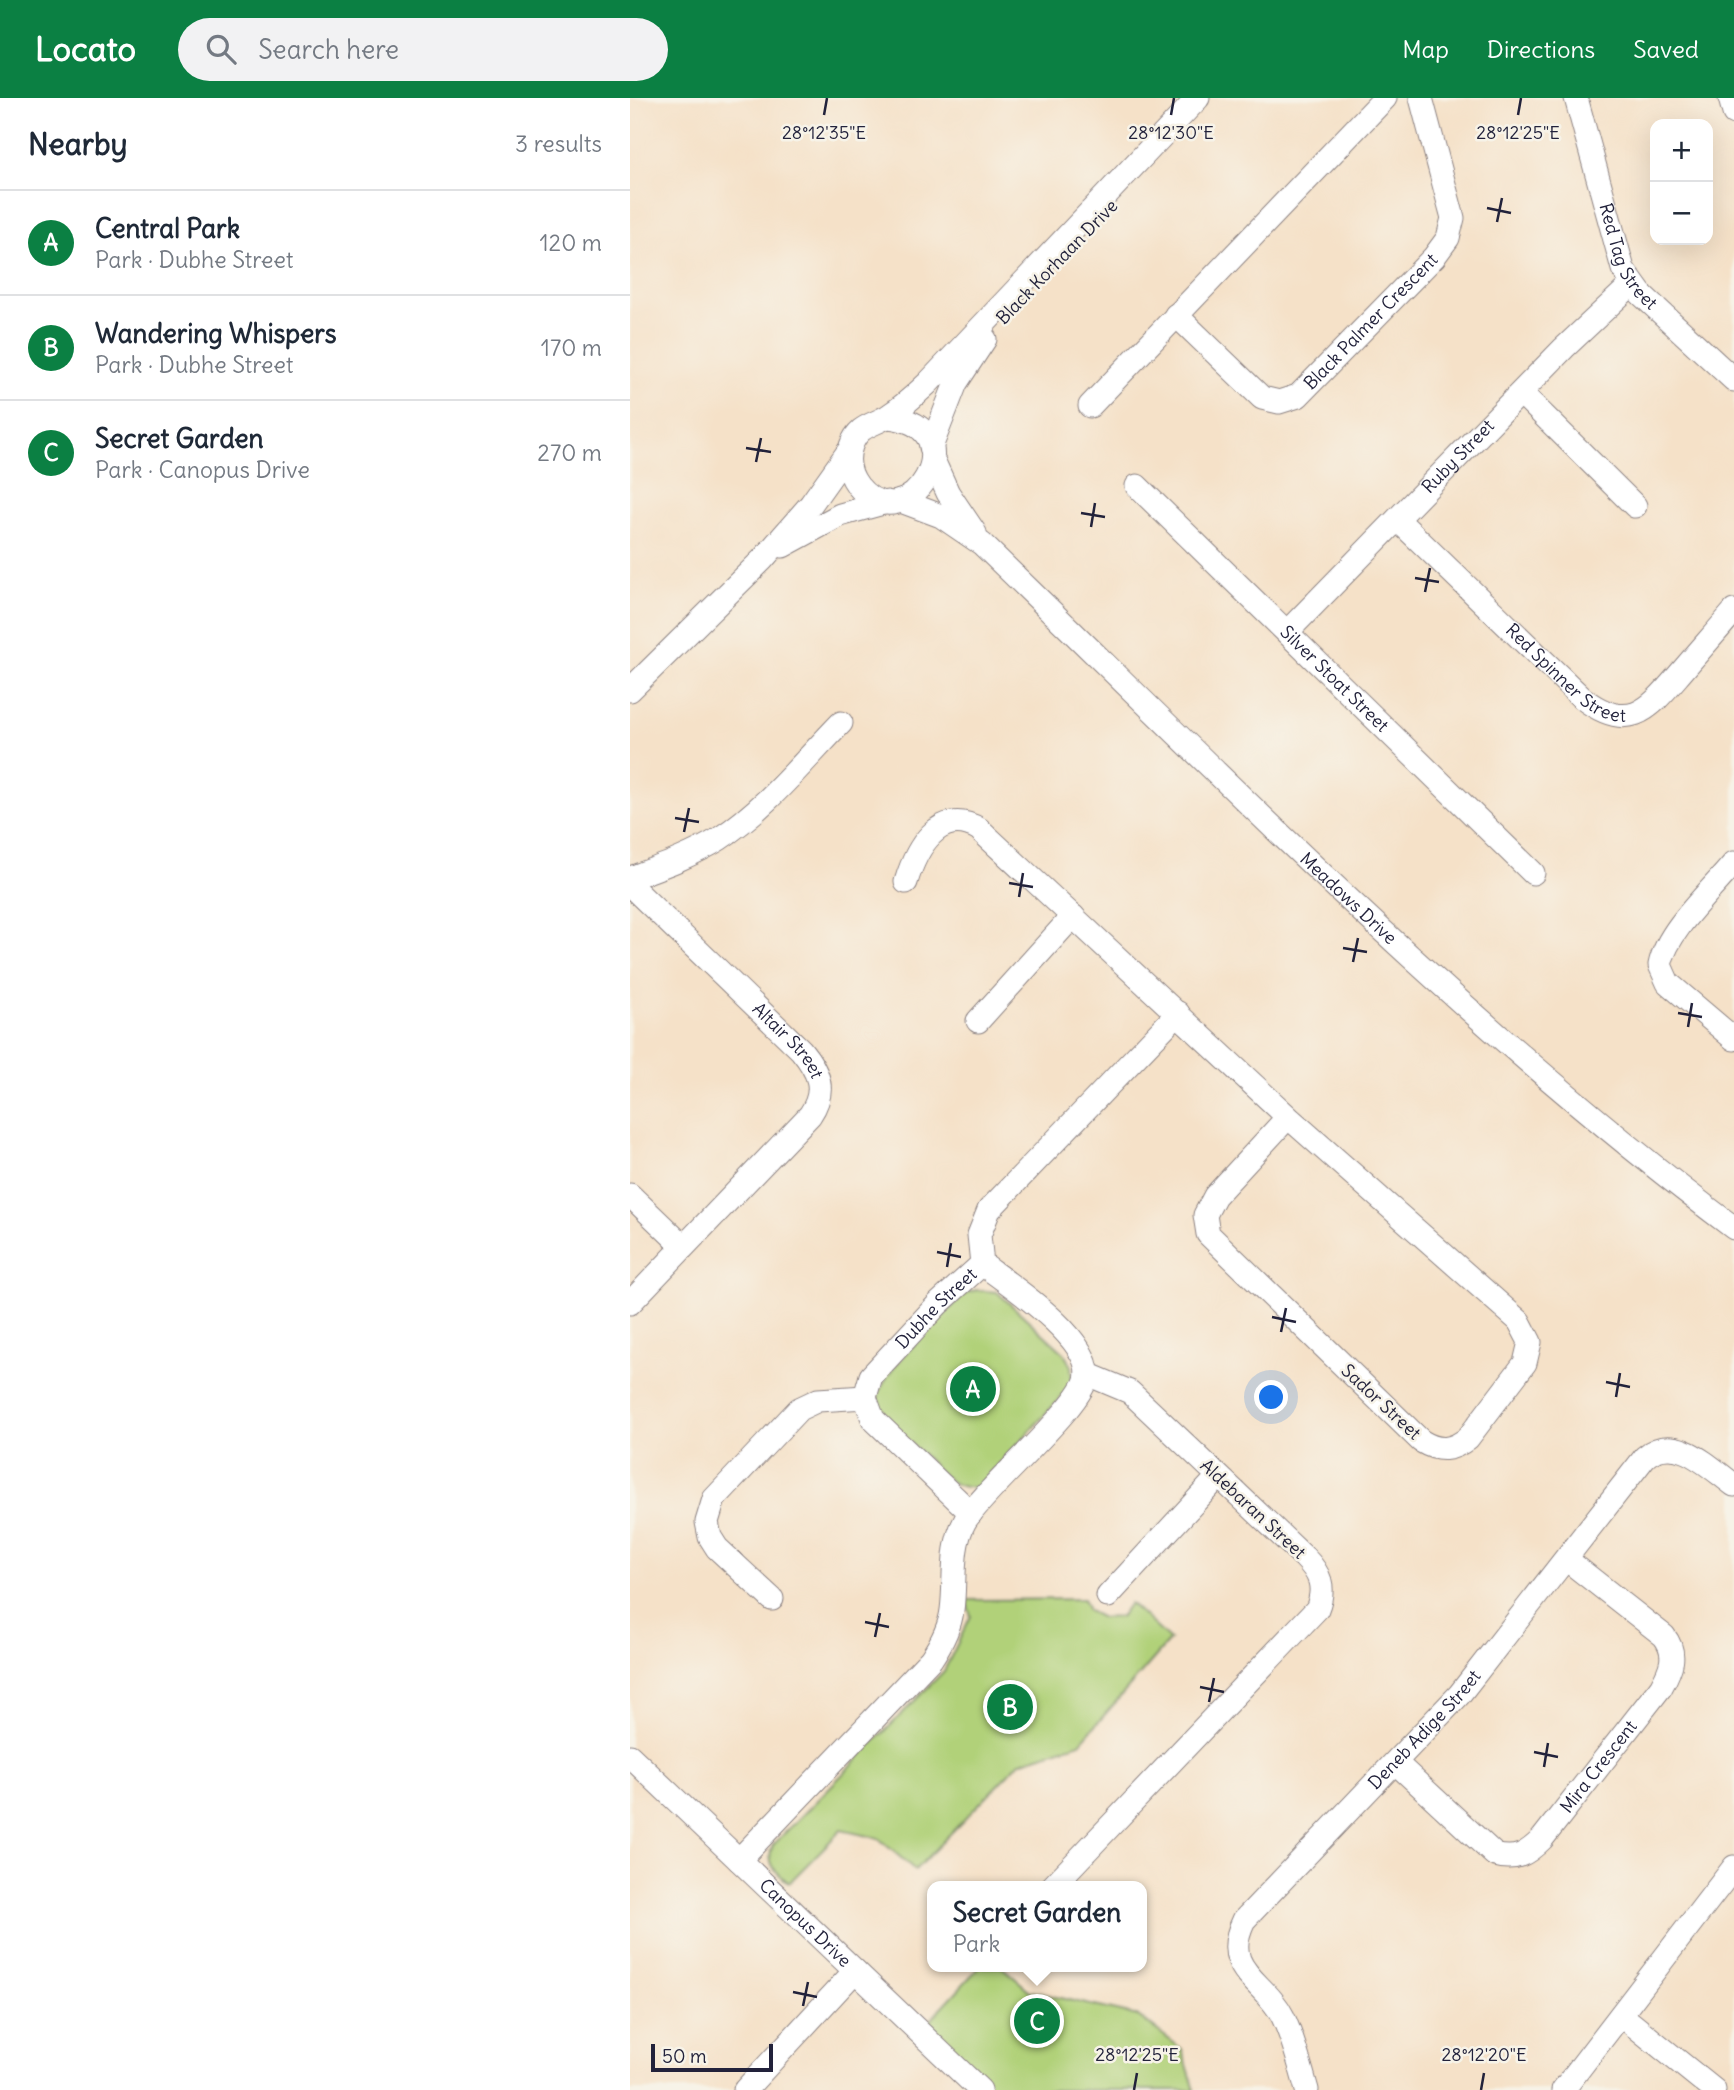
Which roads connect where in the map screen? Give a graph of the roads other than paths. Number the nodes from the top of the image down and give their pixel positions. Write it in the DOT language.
graph roads {
  1 [pos="1198,98"];
  2 [pos="1214,98"];
  3 [pos="1385,98"];
  4 [pos="1421,98"];
  5 [pos="1576,98"];
  6 [pos="1730,98"];
  7 [pos="1734,113"];
  8 [pos="1632,284"];
  9 [pos="1176,315"];
  10 [pos="1734,380"];
  11 [pos="1521,393"];
  12 [pos="1090,406"];
  13 [pos="888,417"];
  14 [pos="848,452"];
  15 [pos="932,453"];
  16 [pos="1137,486"];
  17 [pos="894,501"];
  18 [pos="1635,506"];
  19 [pos="1398,520"];
  20 [pos="982,544"];
  21 [pos="763,559"];
  22 [pos="1734,611"];
  23 [pos="1287,632"];
  24 [pos="630,690"];
  25 [pos="841,723"];
  26 [pos="1734,863"];
  27 [pos="1533,873"];
  28 [pos="630,878"];
  29 [pos="906,882"];
  30 [pos="630,885"];
  31 [pos="1073,916"];
  32 [pos="1178,1013"];
  33 [pos="978,1021"];
  34 [pos="1734,1039"];
  35 [pos="1288,1117"];
  36 [pos="630,1195"];
  37 [pos="1734,1228"];
  38 [pos="683,1246"];
  39 [pos="982,1264"];
  40 [pos="630,1303"];
  41 [pos="1087,1374"];
  42 [pos="865,1397"];
  43 [pos="1218,1477"];
  44 [pos="1734,1485"];
  45 [pos="971,1513"];
  46 [pos="1566,1559"];
  47 [pos="1108,1596"];
  48 [pos="772,1599"];
  49 [pos="630,1756"];
  50 [pos="1396,1763"];
  51 [pos="739,1860"];
  52 [pos="1734,1867"];
  53 [pos="1058,1881"];
  54 [pos="855,1971"];
  55 [pos="1621,2015"];
  56 [pos="745,2090"];
  57 [pos="980,2090"];
  58 [pos="1307,2090"];
  59 [pos="1563,2090"];
  60 [pos="1714,2090"];
  1 -- 13 [label="street, Black Korhaan Drive"];
  2 -- 15 [label="street, Black Korhaan Drive"];
  3 -- 9 [label="street"];
  4 -- 9 [label="street, Black Palmer Crescent"];
  5 -- 8 [label="street, Red Tag Street"];
  6 -- 7 [label="street"];
  8 -- 10 [label="street, Red Tag Street"];
  8 -- 11 [label="street, Ruby Street"];
  9 -- 12 [label="street"];
  11 -- 18 [label="street"];
  11 -- 19 [label="street, Ruby Street"];
  13 -- 14 [label="street"];
  13 -- 15 [label="street"];
  14 -- 17 [label="street"];
  14 -- 21 [label="street"];
  15 -- 17 [label="street"];
  15 -- 20 [label="street, Meadows Drive"];
  16 -- 23 [label="street, Silver Stoat Street"];
  17 -- 20 [label="street, Meadows Drive"];
  17 -- 21 [label="street"];
  19 -- 22 [label="street, Red Spinner Street"];
  19 -- 23 [label="street, Ruby Street"];
  20 -- 37 [label="street, Meadows Drive"];
  21 -- 24 [label="street"];
  23 -- 27 [label="street, Silver Stoat Street"];
  25 -- 28 [label="street"];
  26 -- 34 [label="street"];
  29 -- 31 [label="street, Sador Street"];
  30 -- 38 [label="street, Altair Street"];
  31 -- 32 [label="street, Sador Street"];
  31 -- 33 [label="street"];
  32 -- 35 [label="street, Sador Street"];
  32 -- 39 [label="street"];
  35 -- 35 [label="street, Sador Street"];
  36 -- 38 [label="street"];
  38 -- 40 [label="street, Altair Street"];
  39 -- 41 [label="street, Dubhe Street"];
  39 -- 42 [label="street, Dubhe Street"];
  41 -- 43 [label="street, Aldebaran Street"];
  41 -- 45 [label="street"];
  42 -- 45 [label="street"];
  42 -- 48 [label="street"];
  43 -- 47 [label="street"];
  43 -- 53 [label="street, Aldebaran Street"];
  44 -- 46 [label="street, Deneb Adige Street"];
  45 -- 51 [label="street"];
  46 -- 50 [label="street, Deneb Adige Street"];
  46 -- 50 [label="street, Mira Crescent"];
  49 -- 51 [label="street, Canopus Drive"];
  50 -- 58 [label="street, Deneb Adige Street"];
  51 -- 54 [label="street, Canopus Drive"];
  52 -- 55 [label="street"];
  54 -- 56 [label="street"];
  54 -- 57 [label="street, Canopus Drive"];
  55 -- 59 [label="street"];
  55 -- 60 [label="street"];
}
